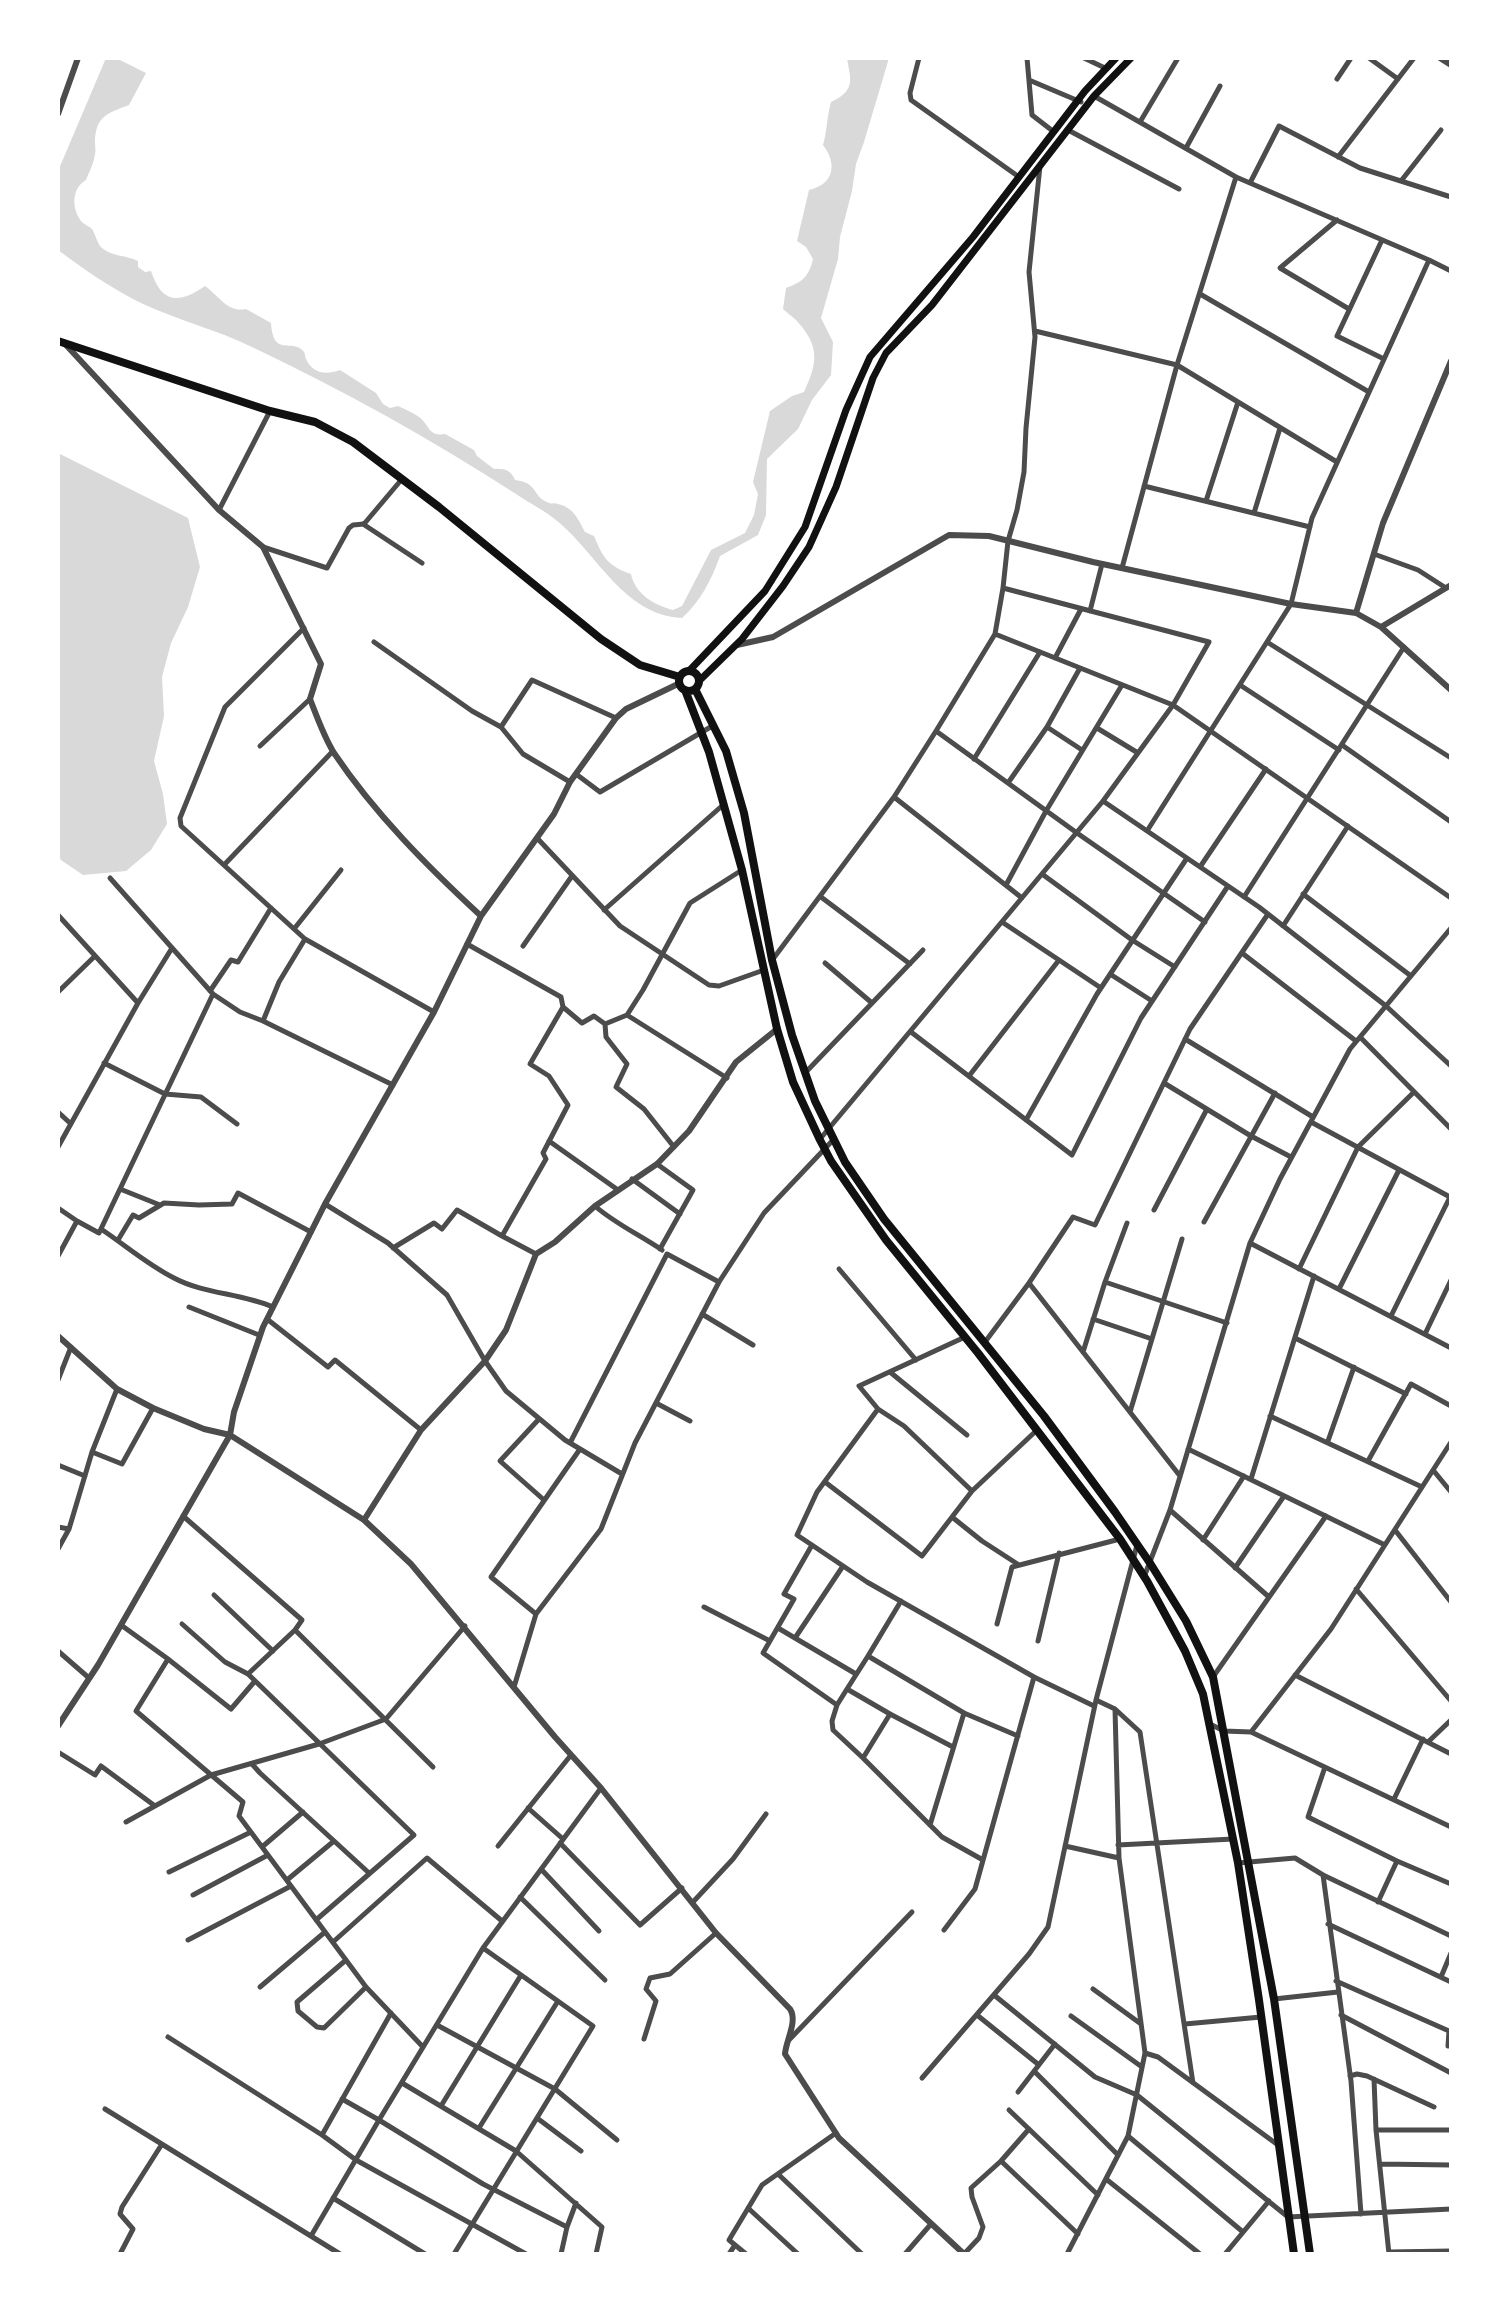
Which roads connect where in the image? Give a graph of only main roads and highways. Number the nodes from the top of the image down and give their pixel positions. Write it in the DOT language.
graph roads {
  1 [pos="1116,58"];
  2 [pos="1132,58"];
  3 [pos="62,343"];
  4 [pos="690,671"];
  5 [pos="688,684"];
  6 [pos="793,1038"];
  7 [pos="780,1041"];
  8 [pos="868,1196"];
  9 [pos="859,1202"];
  10 [pos="1294,2254"];
  11 [pos="1310,2254"];
  1 -- 4 [label="main road"];
  2 -- 5 [label="main road"];
  3 -- 5 [label="main road"];
  4 -- 5 [label="main road"];
  4 -- 5 [label="main road"];
  5 -- 6 [label="main road"];
  5 -- 7 [label="main road"];
  6 -- 7 [label="main road"];
  6 -- 8 [label="main road"];
  7 -- 9 [label="main road"];
  8 -- 9 [label="main road"];
  8 -- 11 [label="main road"];
  9 -- 10 [label="main road"];
}
